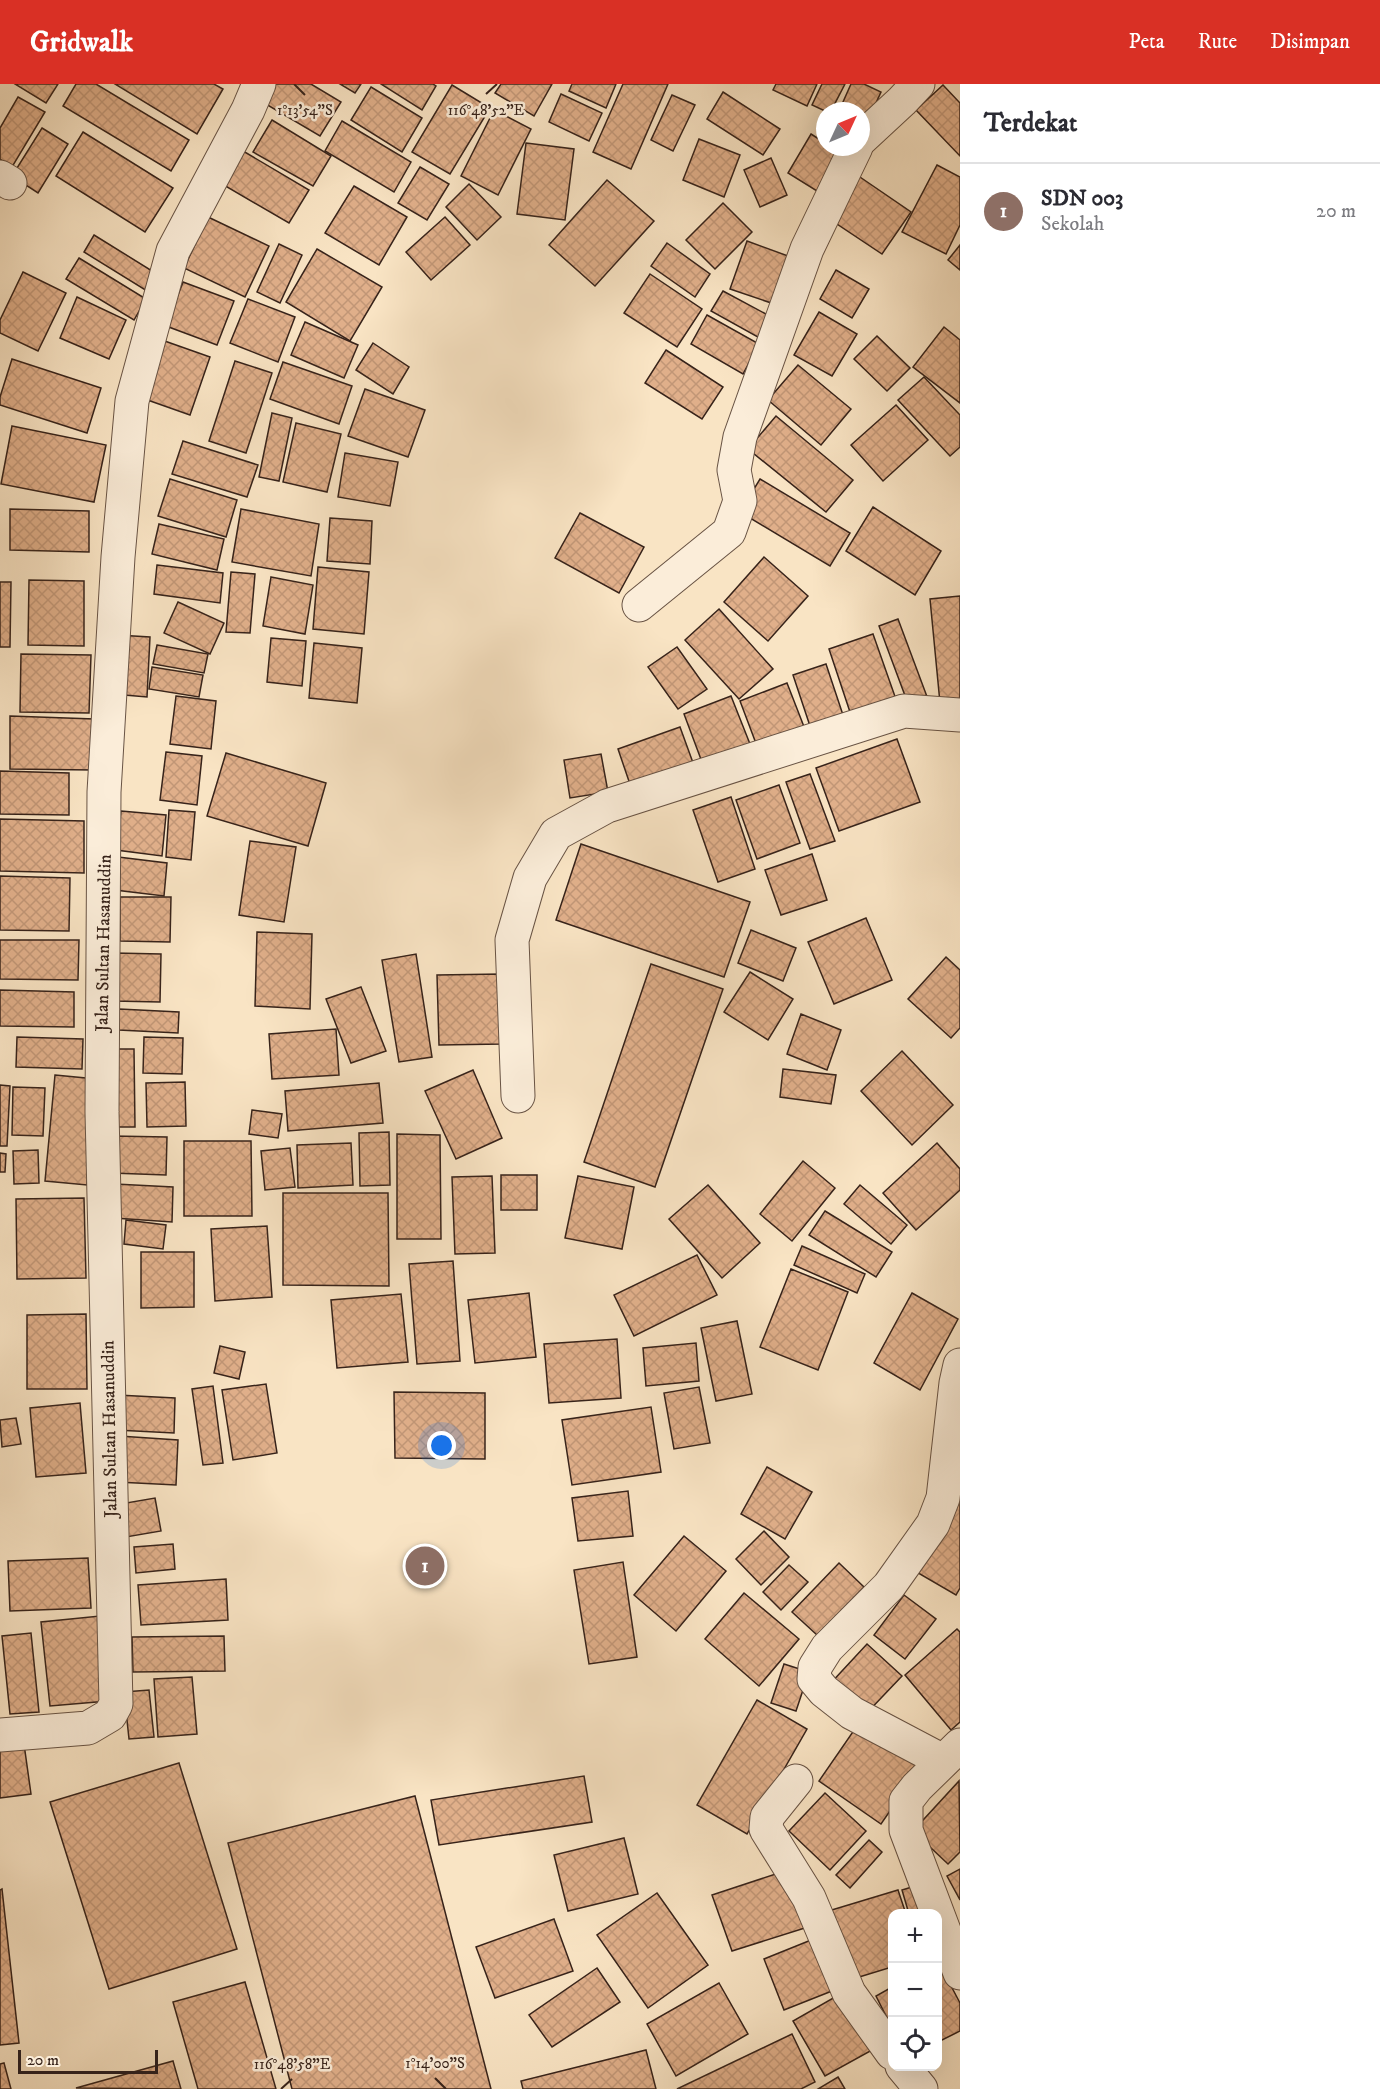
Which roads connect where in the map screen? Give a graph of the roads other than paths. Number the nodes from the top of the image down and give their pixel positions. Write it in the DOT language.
graph roads {
  1 [pos="259,84"];
  2 [pos="918,84"];
  3 [pos="870,130"];
  4 [pos="852,156"];
  5 [pos="639,605"];
  6 [pos="960,715"];
  7 [pos="518,1096"];
  8 [pos="960,1365"];
  9 [pos="0,1735"];
  10 [pos="952,1753"];
  11 [pos="795,1781"];
  12 [pos="960,1973"];
  13 [pos="888,2047"];
  14 [pos="905,2071"];
  15 [pos="921,2089"];
  1 -- 9 [label="street, Jalan Sultan Hasanuddin"];
  2 -- 3 [label="street"];
  4 -- 5 [label="street"];
  6 -- 7 [label="street"];
  8 -- 10 [label="street"];
  10 -- 12 [label="street"];
  11 -- 13 [label="street"];
  14 -- 15 [label="street"];
}
